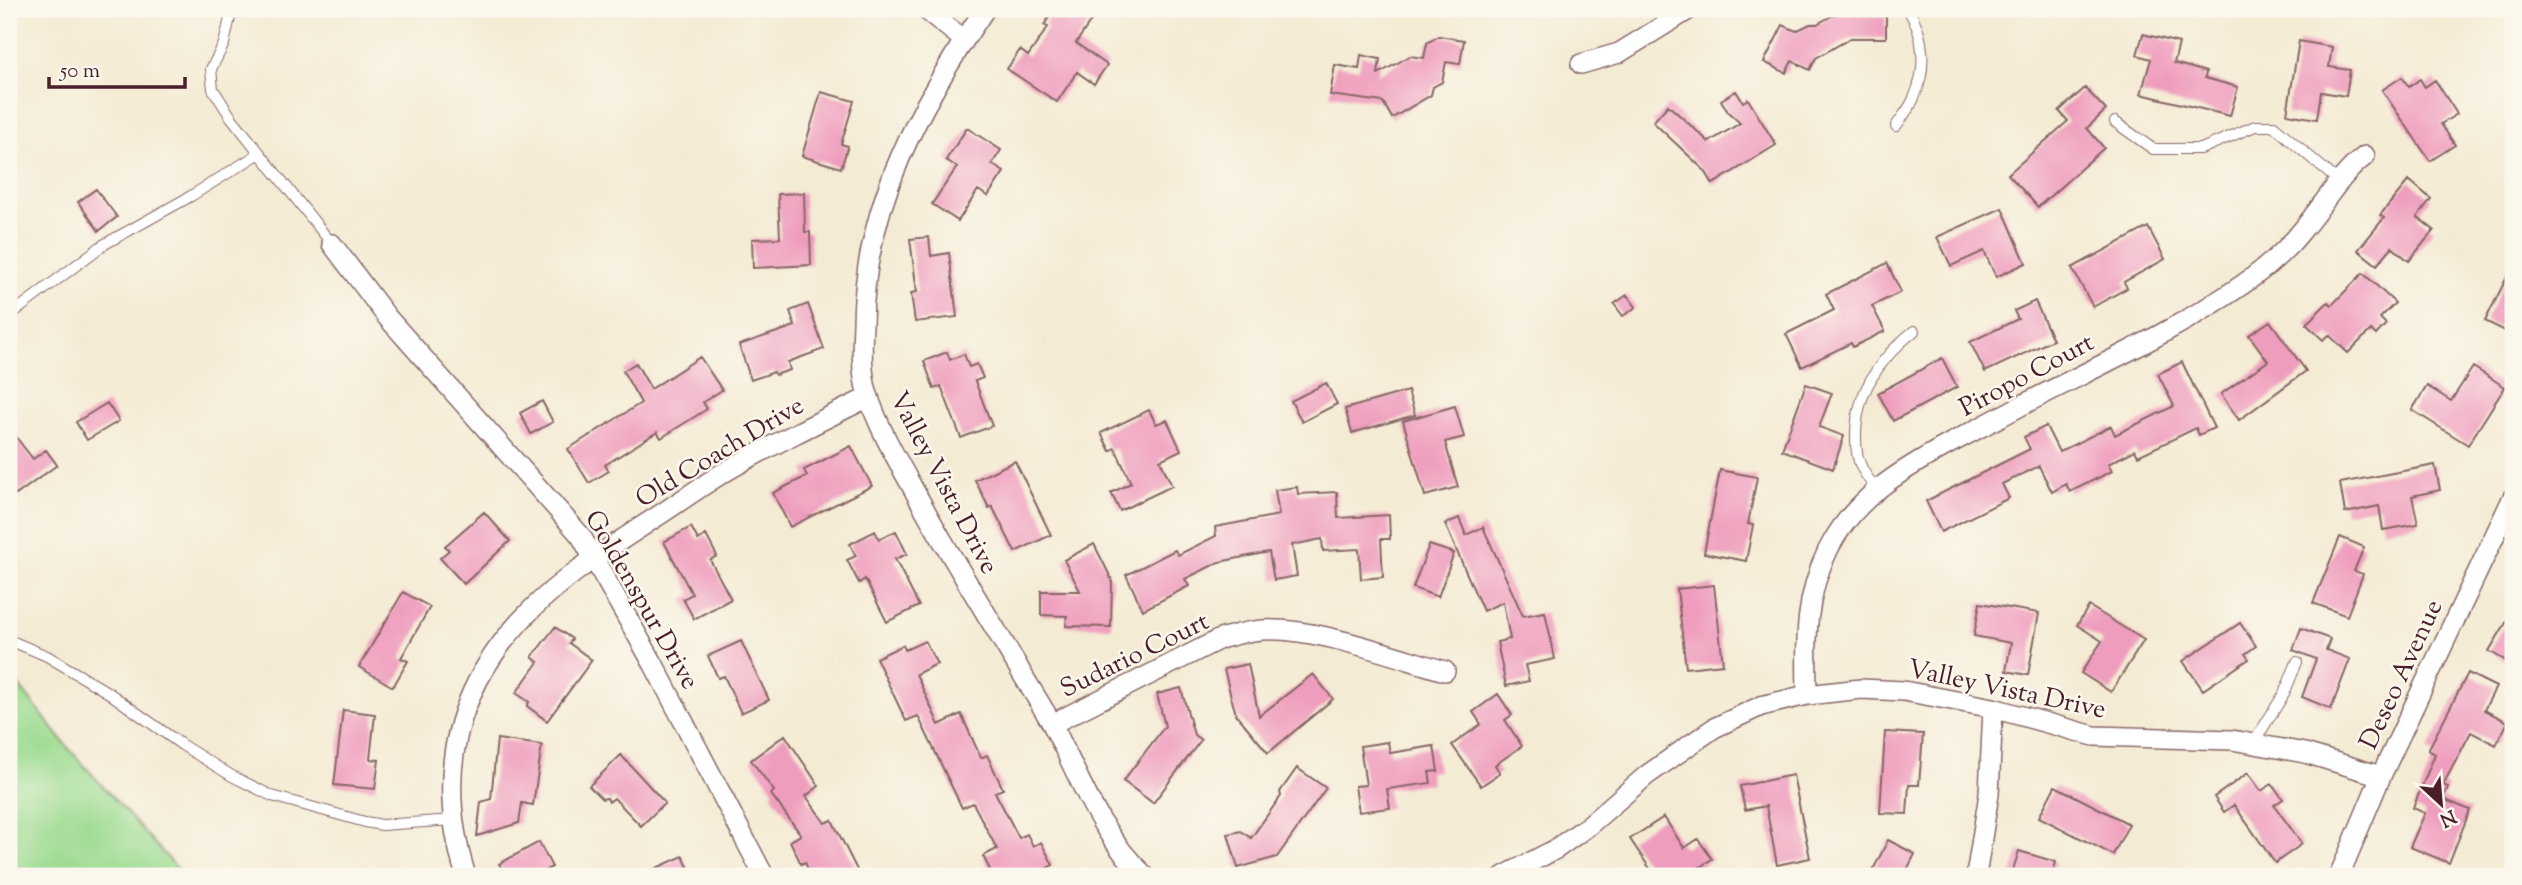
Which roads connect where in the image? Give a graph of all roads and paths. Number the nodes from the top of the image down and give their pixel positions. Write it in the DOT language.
graph roads {
  1 [pos="232,9"];
  2 [pos="925,9"];
  3 [pos="985,9"];
  4 [pos="1690,9"];
  5 [pos="1909,9"];
  6 [pos="964,40"];
  7 [pos="1581,64"];
  8 [pos="2115,122"];
  9 [pos="1896,126"];
  10 [pos="260,153"];
  11 [pos="2365,156"];
  12 [pos="2338,181"];
  13 [pos="332,244"];
  14 [pos="9,316"];
  15 [pos="1914,331"];
  16 [pos="869,397"];
  17 [pos="1876,489"];
  18 [pos="2513,497"];
  19 [pos="594,558"];
  20 [pos="9,640"];
  21 [pos="2297,662"];
  22 [pos="1445,671"];
  23 [pos="1807,695"];
  24 [pos="1993,708"];
  25 [pos="1052,724"];
  26 [pos="2253,744"];
  27 [pos="2381,776"];
  28 [pos="453,820"];
  29 [pos="466,876"];
  30 [pos="764,876"];
  31 [pos="1145,876"];
  32 [pos="1504,876"];
  33 [pos="1976,876"];
  34 [pos="2339,876"];
  1 -- 10 [label="lane"];
  2 -- 6 [label="street"];
  3 -- 6 [label="street, Valley Vista Drive"];
  4 -- 7 [label="street"];
  5 -- 9 [label="lane"];
  6 -- 16 [label="street, Valley Vista Drive"];
  8 -- 12 [label="lane"];
  10 -- 13 [label="lane"];
  10 -- 14 [label="lane"];
  11 -- 12 [label="street, Piropo Court"];
  12 -- 17 [label="street, Piropo Court"];
  13 -- 19 [label="street, Goldenspur Drive"];
  15 -- 17 [label="lane"];
  16 -- 19 [label="street, Old Coach Drive"];
  16 -- 25 [label="street, Valley Vista Drive"];
  17 -- 23 [label="street, Piropo Court"];
  18 -- 27 [label="street, Deseo Avenue"];
  19 -- 28 [label="street, Old Coach Drive"];
  19 -- 30 [label="street, Goldenspur Drive"];
  20 -- 28 [label="lane"];
  21 -- 26 [label="lane"];
  22 -- 25 [label="street, Sudario Court"];
  23 -- 24 [label="street, Valley Vista Drive"];
  23 -- 32 [label="street, Valley Vista Drive"];
  24 -- 26 [label="street, Valley Vista Drive"];
  24 -- 33 [label="street"];
  25 -- 31 [label="street, Valley Vista Drive"];
  26 -- 27 [label="street, Valley Vista Drive"];
  27 -- 34 [label="street, Deseo Avenue"];
  28 -- 29 [label="street, Old Coach Drive"];
}
